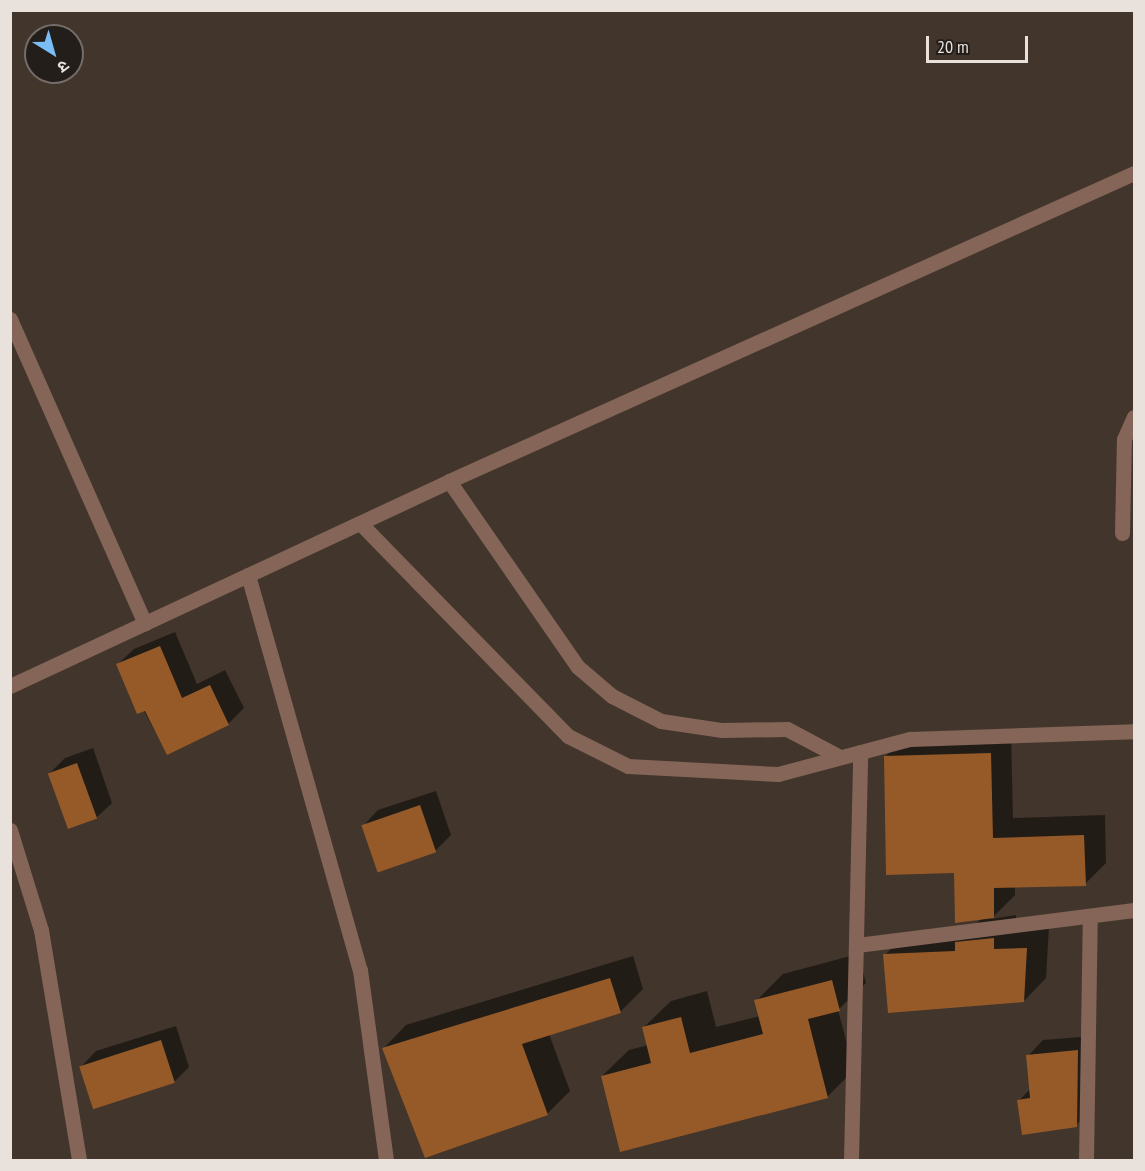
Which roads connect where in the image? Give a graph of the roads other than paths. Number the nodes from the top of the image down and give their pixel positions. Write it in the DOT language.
graph roads {
  1 [pos="1134,173"];
  2 [pos="10,319"];
  3 [pos="1134,417"];
  4 [pos="449,481"];
  5 [pos="361,524"];
  6 [pos="1122,533"];
  7 [pos="248,575"];
  8 [pos="145,623"];
  9 [pos="10,686"];
  10 [pos="1134,731"];
  11 [pos="860,752"];
  12 [pos="838,756"];
  13 [pos="10,830"];
  14 [pos="1134,910"];
  15 [pos="1090,917"];
  16 [pos="857,945"];
  17 [pos="79,1161"];
  18 [pos="386,1161"];
  19 [pos="851,1161"];
  20 [pos="1086,1161"];
  1 -- 4 [label="street"];
  2 -- 8 [label="street"];
  3 -- 6 [label="street"];
  4 -- 5 [label="street"];
  4 -- 12 [label="street"];
  5 -- 7 [label="street"];
  5 -- 12 [label="street"];
  7 -- 8 [label="street"];
  7 -- 18 [label="street"];
  8 -- 9 [label="street"];
  10 -- 11 [label="street"];
  11 -- 12 [label="street"];
  11 -- 16 [label="street"];
  13 -- 17 [label="street"];
  14 -- 15 [label="street"];
  15 -- 16 [label="street"];
  15 -- 20 [label="street"];
  16 -- 19 [label="street"];
}
